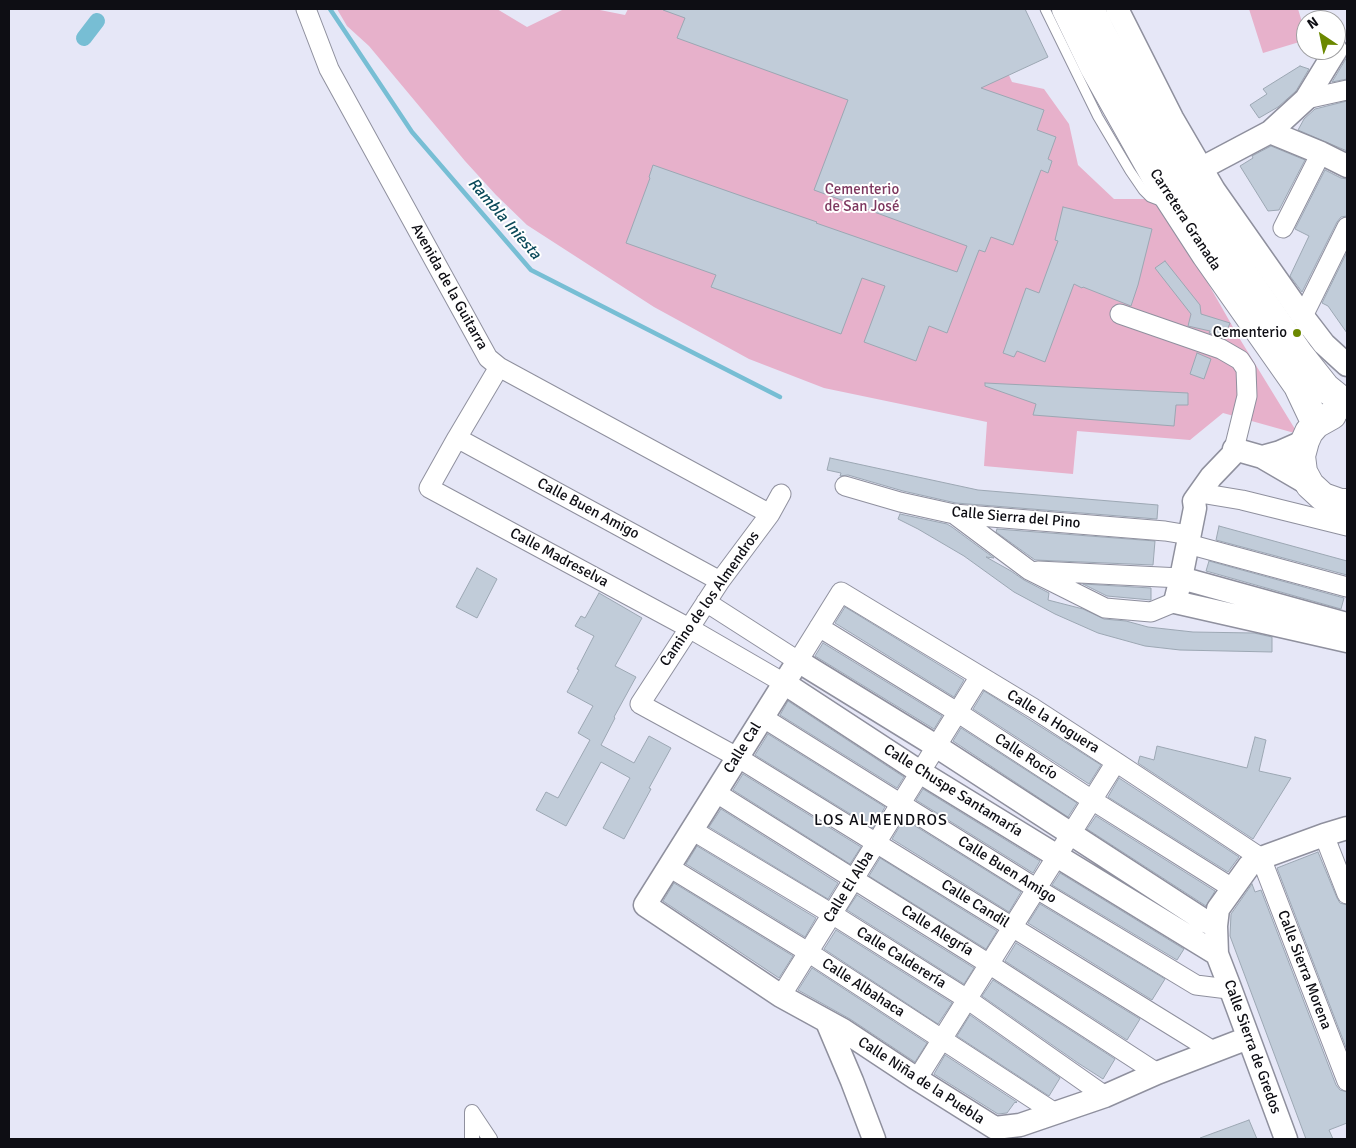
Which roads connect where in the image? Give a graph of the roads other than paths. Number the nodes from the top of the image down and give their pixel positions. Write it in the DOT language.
graph roads {
  1 [pos="306,9"];
  2 [pos="1045,9"];
  3 [pos="1066,9"];
  4 [pos="1090,9"];
  5 [pos="1117,9"];
  6 [pos="1330,60"];
  7 [pos="1347,90"];
  8 [pos="1306,99"];
  9 [pos="1270,132"];
  10 [pos="1321,153"];
  11 [pos="1347,166"];
  12 [pos="1202,168"];
  13 [pos="1174,206"];
  14 [pos="1347,227"];
  15 [pos="1283,228"];
  16 [pos="1120,314"];
  17 [pos="1303,316"];
  18 [pos="1347,364"];
  19 [pos="499,367"];
  20 [pos="1347,405"];
  21 [pos="1347,412"];
  22 [pos="1310,433"];
  23 [pos="457,438"];
  24 [pos="1234,450"];
  25 [pos="1262,457"];
  26 [pos="1310,485"];
  27 [pos="845,486"];
  28 [pos="1200,493"];
  29 [pos="781,494"];
  30 [pos="1347,503"];
  31 [pos="770,514"];
  32 [pos="954,514"];
  33 [pos="1347,526"];
  34 [pos="1189,540"];
  35 [pos="1029,570"];
  36 [pos="1181,578"];
  37 [pos="720,580"];
  38 [pos="1347,587"];
  39 [pos="841,592"];
  40 [pos="706,602"];
  41 [pos="1175,602"];
  42 [pos="1347,624"];
  43 [pos="819,627"];
  44 [pos="689,628"];
  45 [pos="1347,642"];
  46 [pos="798,661"];
  47 [pos="980,676"];
  48 [pos="784,683"];
  49 [pos="640,704"];
  50 [pos="957,712"];
  51 [pos="762,717"];
  52 [pos="936,746"];
  53 [pos="737,757"];
  54 [pos="1116,762"];
  55 [pos="920,772"];
  56 [pos="716,792"];
  57 [pos="1092,800"];
  58 [pos="900,804"];
  59 [pos="1347,828"];
  60 [pos="692,830"];
  61 [pos="1071,834"];
  62 [pos="1324,835"];
  63 [pos="876,842"];
  64 [pos="1057,856"];
  65 [pos="1261,858"];
  66 [pos="669,867"];
  67 [pos="853,879"];
  68 [pos="1232,888"];
  69 [pos="1037,889"];
  70 [pos="1347,894"];
  71 [pos="645,904"];
  72 [pos="832,914"];
  73 [pos="1216,926"];
  74 [pos="1012,928"];
  75 [pos="808,952"];
  76 [pos="1217,954"];
  77 [pos="990,964"];
  78 [pos="1229,985"];
  79 [pos="781,996"];
  80 [pos="967,999"];
  81 [pos="827,1022"];
  82 [pos="1248,1038"];
  83 [pos="942,1039"];
  84 [pos="874,1051"];
  85 [pos="1213,1051"];
  86 [pos="1157,1072"];
  87 [pos="917,1079"];
  88 [pos="852,1081"];
  89 [pos="1347,1081"];
  90 [pos="1105,1096"];
  91 [pos="1055,1113"];
  92 [pos="472,1139"];
  93 [pos="490,1139"];
  94 [pos="874,1139"];
  95 [pos="1286,1139"];
  1 -- 19 [label="street, Avenida de la Guitarra"];
  2 -- 13 [label="lane"];
  3 -- 13 [label="main road, Carretera Granada"];
  4 -- 20 [label="main road, Carretera Granada"];
  5 -- 12 [label="street"];
  6 -- 8 [label="street"];
  7 -- 8 [label="street"];
  8 -- 9 [label="street"];
  9 -- 10 [label="street"];
  9 -- 12 [label="street"];
  10 -- 11 [label="street"];
  10 -- 15 [label="street"];
  12 -- 17 [label="street"];
  13 -- 22 [label="main road, Carretera Granada"];
  14 -- 17 [label="street"];
  16 -- 24 [label="street"];
  17 -- 18 [label="street"];
  19 -- 23 [label="street"];
  19 -- 31 [label="street, Avenida de la Guitarra"];
  21 -- 22 [label="main road"];
  22 -- 25 [label="street"];
  22 -- 26 [label="main road, Carretera Granada"];
  23 -- 37 [label="street, Calle Buen Amigo"];
  23 -- 44 [label="street, Calle Madreselva"];
  24 -- 25 [label="street"];
  24 -- 28 [label="street"];
  25 -- 26 [label="street"];
  26 -- 30 [label="main road"];
  27 -- 32 [label="street, Calle Sierra del Pino"];
  28 -- 33 [label="street"];
  28 -- 34 [label="street"];
  29 -- 31 [label="street, Camino de los Almendros"];
  31 -- 37 [label="street, Camino de los Almendros"];
  32 -- 34 [label="street, Calle Sierra del Pino"];
  32 -- 35 [label="street"];
  34 -- 36 [label="street"];
  34 -- 38 [label="street, Calle Sierra del Pino"];
  35 -- 36 [label="street"];
  35 -- 41 [label="street"];
  36 -- 41 [label="street"];
  36 -- 42 [label="street"];
  37 -- 40 [label="street, Camino de los Almendros"];
  39 -- 43 [label="street, Calle Cal"];
  39 -- 47 [label="street, Calle la Hoguera"];
  40 -- 44 [label="street, Camino de los Almendros"];
  40 -- 46 [label="street, Calle Chuspe Santamaría"];
  41 -- 45 [label="street"];
  43 -- 46 [label="street, Calle Cal"];
  43 -- 50 [label="street, Calle Rocío"];
  44 -- 48 [label="street, Calle Chuspe Santamaría"];
  44 -- 49 [label="street, Camino de los Almendros"];
  46 -- 48 [label="street, Calle Cal"];
  46 -- 52 [label="street, Calle Chuspe Santamaría"];
  47 -- 50 [label="street, Calle El Alba"];
  47 -- 54 [label="street, Calle la Hoguera"];
  48 -- 51 [label="street, Calle Cal"];
  48 -- 55 [label="street, Calle Chuspe Santamaría"];
  49 -- 53 [label="street, Calle Candil"];
  50 -- 52 [label="street, Calle El Alba"];
  50 -- 57 [label="street, Calle Rocío"];
  51 -- 53 [label="street, Calle Cal"];
  51 -- 58 [label="street, Calle Buen Amigo"];
  52 -- 55 [label="street, Calle El Alba"];
  52 -- 61 [label="street, Calle Chuspe Santamaría"];
  53 -- 56 [label="street, Calle Cal"];
  53 -- 63 [label="street, Calle Candil"];
  54 -- 57 [label="street"];
  54 -- 65 [label="street, Calle la Hoguera"];
  55 -- 58 [label="street, Calle El Alba"];
  55 -- 64 [label="street, Calle Chuspe Santamaría"];
  56 -- 60 [label="street, Calle Cal"];
  56 -- 67 [label="street, Calle Alegría"];
  57 -- 61 [label="street"];
  57 -- 68 [label="street, Calle Rocío"];
  58 -- 63 [label="street, Calle El Alba"];
  58 -- 69 [label="street, Calle Buen Amigo"];
  59 -- 62 [label="street"];
  60 -- 66 [label="street, Calle Cal"];
  60 -- 72 [label="street, Calle Calderería"];
  61 -- 64 [label="street"];
  61 -- 73 [label="street, Calle Chuspe Santamaría"];
  62 -- 65 [label="street"];
  62 -- 70 [label="street"];
  63 -- 67 [label="street, Calle El Alba"];
  63 -- 74 [label="street, Calle Candil"];
  64 -- 69 [label="street"];
  64 -- 76 [label="street, Calle Chuspe Santamaría"];
  65 -- 68 [label="street, Calle Sierra de Gredos"];
  65 -- 89 [label="street, Calle Sierra Morena"];
  66 -- 71 [label="street, Calle Cal"];
  66 -- 75 [label="street, Calle Albahaca"];
  67 -- 72 [label="street, Calle El Alba"];
  67 -- 77 [label="street, Calle Alegría"];
  68 -- 73 [label="street, Calle Sierra de Gredos"];
  69 -- 74 [label="street"];
  69 -- 78 [label="street, Calle Buen Amigo"];
  71 -- 79 [label="street, Calle Niña de la Puebla"];
  72 -- 75 [label="street, Calle El Alba"];
  72 -- 80 [label="street, Calle Calderería"];
  73 -- 76 [label="street, Calle Sierra de Gredos"];
  74 -- 77 [label="street"];
  74 -- 85 [label="street, Calle Candil"];
  75 -- 79 [label="street, Calle El Alba"];
  75 -- 83 [label="street, Calle Albahaca"];
  76 -- 78 [label="street, Calle Sierra de Gredos"];
  77 -- 80 [label="street"];
  77 -- 86 [label="street, Calle Alegría"];
  78 -- 82 [label="street, Calle Sierra de Gredos"];
  79 -- 81 [label="street, Calle Niña de la Puebla"];
  80 -- 83 [label="street"];
  80 -- 90 [label="street, Calle Calderería"];
  81 -- 84 [label="street, Calle Niña de la Puebla"];
  81 -- 88 [label="street"];
  82 -- 85 [label="street, Calle Niña de la Puebla"];
  82 -- 95 [label="street, Calle Sierra de Gredos"];
  83 -- 87 [label="street"];
  83 -- 91 [label="street, Calle Albahaca"];
  84 -- 87 [label="street, Calle Niña de la Puebla"];
  84 -- 88 [label="street"];
  85 -- 86 [label="street, Calle Niña de la Puebla"];
  86 -- 90 [label="street, Calle Niña de la Puebla"];
  87 -- 91 [label="street, Calle Niña de la Puebla"];
  88 -- 94 [label="street"];
  90 -- 91 [label="street, Calle Niña de la Puebla"];
  92 -- 93 [label="street"];
}
